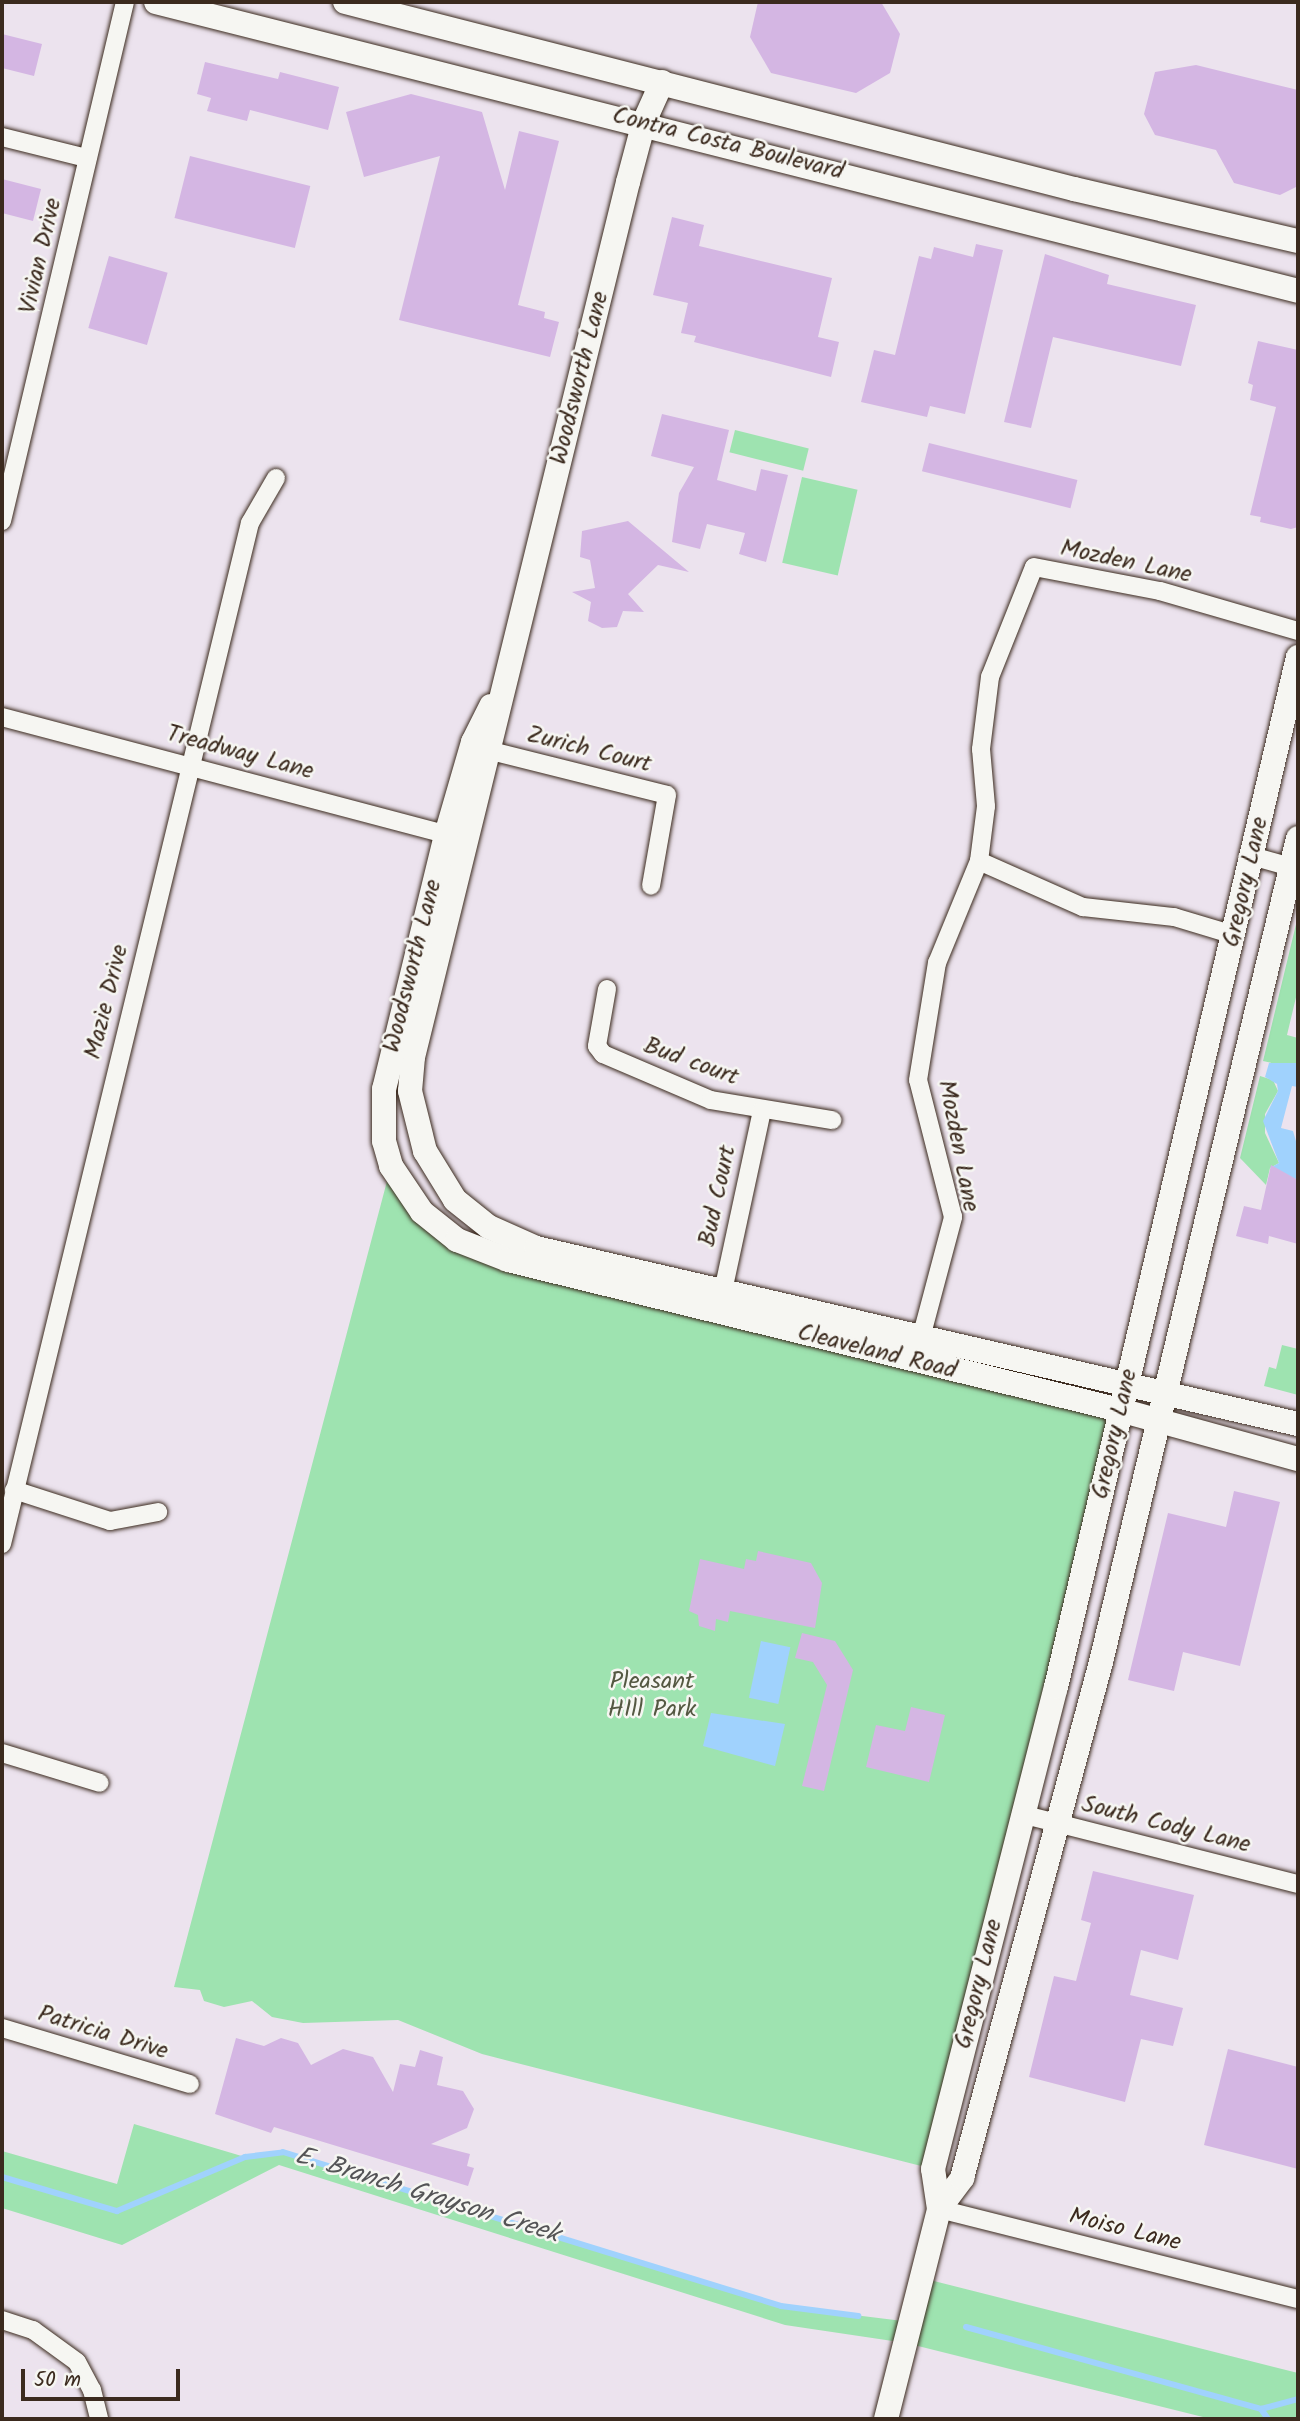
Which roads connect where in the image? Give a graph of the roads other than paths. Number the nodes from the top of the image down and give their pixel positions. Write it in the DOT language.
graph roads {
  1 [pos="125,2"];
  2 [pos="156,2"];
  3 [pos="345,2"];
  4 [pos="662,82"];
  5 [pos="644,122"];
  6 [pos="2,136"];
  7 [pos="87,158"];
  8 [pos="1298,242"];
  9 [pos="1298,291"];
  10 [pos="276,478"];
  11 [pos="2,521"];
  12 [pos="1298,631"];
  13 [pos="1298,657"];
  14 [pos="505,677"];
  15 [pos="2,717"];
  16 [pos="491,751"];
  17 [pos="189,764"];
  18 [pos="456,838"];
  19 [pos="1298,838"];
  20 [pos="1252,856"];
  21 [pos="979,861"];
  22 [pos="1295,868"];
  23 [pos="651,886"];
  24 [pos="1234,935"];
  25 [pos="607,989"];
  26 [pos="762,1110"];
  27 [pos="832,1120"];
  28 [pos="425,1151"];
  29 [pos="391,1166"];
  30 [pos="489,1227"];
  31 [pos="457,1240"];
  32 [pos="723,1291"];
  33 [pos="921,1338"];
  34 [pos="915,1362"];
  35 [pos="1127,1385"];
  36 [pos="1167,1393"];
  37 [pos="1120,1410"];
  38 [pos="1298,1423"];
  39 [pos="1158,1424"];
  40 [pos="1298,1459"];
  41 [pos="14,1490"];
  42 [pos="158,1511"];
  43 [pos="2,1544"];
  44 [pos="2,1754"];
  45 [pos="100,1783"];
  46 [pos="1021,1814"];
  47 [pos="1058,1824"];
  48 [pos="1298,1884"];
  49 [pos="2,2028"];
  50 [pos="190,2084"];
  51 [pos="939,2209"];
  52 [pos="1298,2299"];
  53 [pos="2,2320"];
  54 [pos="99,2419"];
  55 [pos="886,2419"];
  1 -- 7 [label="street, Vivian Drive"];
  2 -- 5 [label="main road, Contra Costa Boulevard"];
  3 -- 4 [label="main road, Contra Costa Boulevard"];
  4 -- 5 [label="main road, Woodsworth Lane"];
  4 -- 8 [label="main road, Contra Costa Boulevard"];
  5 -- 9 [label="main road, Contra Costa Boulevard"];
  5 -- 14 [label="main road, Woodsworth Lane"];
  6 -- 7 [label="street"];
  7 -- 11 [label="street, Vivian Drive"];
  10 -- 17 [label="street, Mazie Drive"];
  12 -- 21 [label="street, Mozden Lane"];
  13 -- 20 [label="main road, Gregory Lane"];
  14 -- 16 [label="main road, Woodsworth Lane"];
  14 -- 18 [label="main road, Woodsworth Lane"];
  15 -- 17 [label="street, Treadway Lane"];
  16 -- 18 [label="main road, Woodsworth Lane"];
  16 -- 23 [label="street, Zurich Court"];
  17 -- 18 [label="street, Treadway Lane"];
  17 -- 41 [label="street, Mazie Drive"];
  18 -- 28 [label="main road, Woodsworth Lane"];
  18 -- 29 [label="main road, Woodsworth Lane"];
  19 -- 22 [label="main road, Gregory Lane"];
  20 -- 22 [label="street"];
  20 -- 24 [label="main road, Gregory Lane"];
  21 -- 24 [label="street"];
  21 -- 33 [label="street, Mozden Lane"];
  22 -- 36 [label="main road, Gregory Lane"];
  24 -- 35 [label="main road, Gregory Lane"];
  25 -- 26 [label="street, Bud court"];
  26 -- 27 [label="street, Bud court"];
  26 -- 32 [label="street, Bud Court"];
  28 -- 29 [label="main road"];
  28 -- 30 [label="main road, Woodsworth Lane"];
  29 -- 31 [label="main road, Woodsworth Lane"];
  30 -- 32 [label="main road, Cleaveland Road"];
  31 -- 34 [label="main road, Cleaveland Road"];
  32 -- 33 [label="main road, Cleaveland Road"];
  33 -- 34 [label="street, Mozden Lane"];
  33 -- 35 [label="main road, Cleaveland Road"];
  34 -- 37 [label="main road, Cleaveland Road"];
  35 -- 36 [label="main road, Cleaveland Road"];
  35 -- 37 [label="main road, Gregory Lane"];
  36 -- 38 [label="main road, Cleaveland Road"];
  36 -- 39 [label="main road, Gregory Lane"];
  37 -- 39 [label="main road, Cleaveland Road"];
  37 -- 46 [label="main road, Gregory Lane"];
  39 -- 40 [label="main road, Cleaveland Road"];
  39 -- 47 [label="main road, Gregory Lane"];
  41 -- 42 [label="street"];
  41 -- 43 [label="street, Mazie Drive"];
  44 -- 45 [label="street"];
  46 -- 47 [label="street, South Cody Lane"];
  46 -- 51 [label="main road, Gregory Lane"];
  47 -- 48 [label="street, South Cody Lane"];
  47 -- 51 [label="main road, Gregory Lane"];
  49 -- 50 [label="street, Patricia Drive"];
  51 -- 52 [label="street, Moiso Lane"];
  51 -- 55 [label="main road, Gregory Lane"];
  53 -- 54 [label="street"];
}
